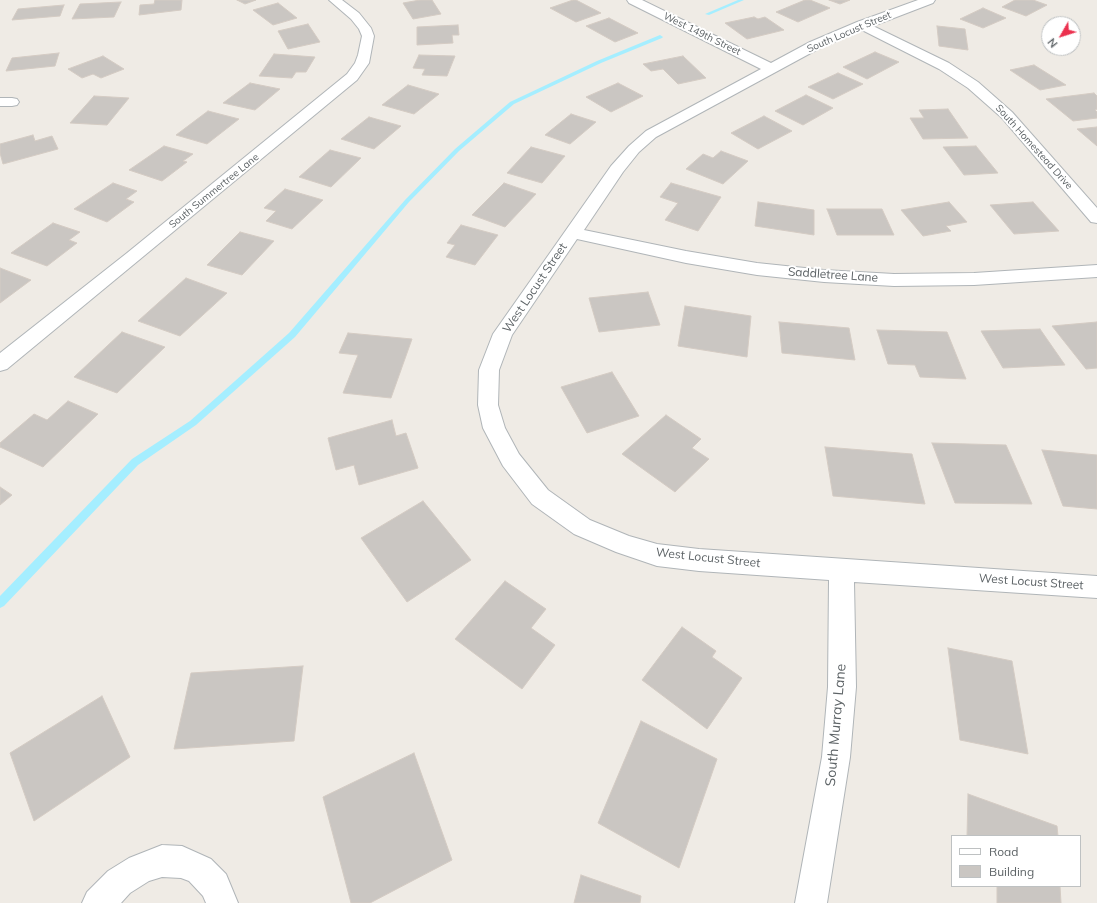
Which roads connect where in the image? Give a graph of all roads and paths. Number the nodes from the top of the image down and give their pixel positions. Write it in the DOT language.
graph roads {
  1 [pos="335,0"];
  2 [pos="633,0"];
  3 [pos="929,0"];
  4 [pos="861,25"];
  5 [pos="772,69"];
  6 [pos="1097,218"];
  7 [pos="572,233"];
  8 [pos="1097,271"];
  9 [pos="0,364"];
  10 [pos="841,570"];
  11 [pos="1097,587"];
  12 [pos="98,903"];
  13 [pos="222,903"];
  14 [pos="811,903"];
  1 -- 9 [label="street, South Summertree Lane"];
  2 -- 5 [label="street, West 149th Street"];
  3 -- 4 [label="street, South Locust Street"];
  4 -- 5 [label="street, South Locust Street"];
  4 -- 6 [label="street, South Homestead Drive"];
  5 -- 7 [label="street, West Locust Street"];
  7 -- 8 [label="street, Saddletree Lane"];
  7 -- 10 [label="street, West Locust Street"];
  10 -- 11 [label="street, West Locust Street"];
  10 -- 14 [label="street, South Murray Lane"];
  12 -- 13 [label="street"];
}
